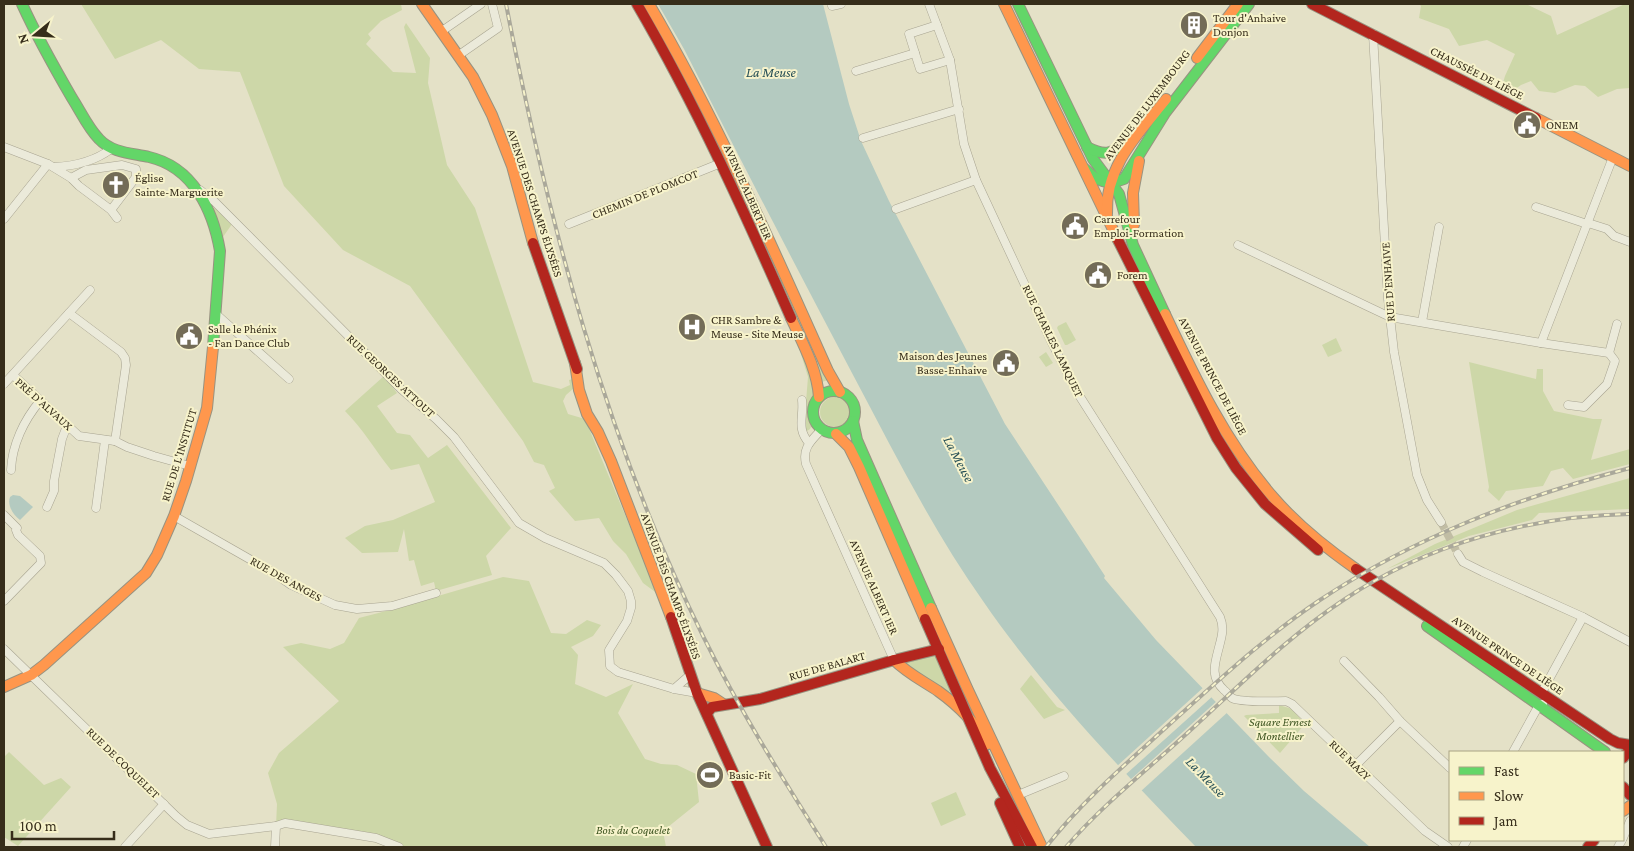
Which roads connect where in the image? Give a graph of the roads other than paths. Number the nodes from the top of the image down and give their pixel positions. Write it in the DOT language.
graph roads {
  1 [pos="22,4"];
  2 [pos="481,4"];
  3 [pos="492,4"];
  4 [pos="637,4"];
  5 [pos="649,4"];
  6 [pos="840,4"];
  7 [pos="929,4"];
  8 [pos="1004,4"];
  9 [pos="1018,4"];
  10 [pos="1238,4"];
  11 [pos="1249,4"];
  12 [pos="1312,4"];
  13 [pos="425,5"];
  14 [pos="832,6"];
  15 [pos="937,24"];
  16 [pos="442,31"];
  17 [pos="1373,34"];
  18 [pos="915,53"];
  19 [pos="459,55"];
  20 [pos="950,60"];
  21 [pos="856,70"];
  22 [pos="960,109"];
  23 [pos="863,138"];
  24 [pos="1136,138"];
  25 [pos="1086,146"];
  26 [pos="4,147"];
  27 [pos="111,149"];
  28 [pos="1141,152"];
  29 [pos="1613,157"];
  30 [pos="734,162"];
  31 [pos="722,163"];
  32 [pos="1080,164"];
  33 [pos="51,166"];
  34 [pos="1630,166"];
  35 [pos="71,178"];
  36 [pos="976,180"];
  37 [pos="1110,183"];
  38 [pos="198,189"];
  39 [pos="737,198"];
  40 [pos="751,200"];
  41 [pos="1536,207"];
  42 [pos="896,209"];
  43 [pos="111,210"];
  44 [pos="117,218"];
  45 [pos="4,219"];
  46 [pos="1108,220"];
  47 [pos="1587,223"];
  48 [pos="569,224"];
  49 [pos="1439,227"];
  50 [pos="1630,242"];
  51 [pos="1238,245"];
  52 [pos="1140,261"];
  53 [pos="90,290"];
  54 [pos="69,313"];
  55 [pos="216,314"];
  56 [pos="1390,316"];
  57 [pos="1422,322"];
  58 [pos="1617,324"];
  59 [pos="1541,343"];
  60 [pos="1609,353"];
  61 [pos="12,375"];
  62 [pos="290,378"];
  63 [pos="4,384"];
  64 [pos="840,392"];
  65 [pos="818,398"];
  66 [pos="802,400"];
  67 [pos="40,401"];
  68 [pos="1568,404"];
  69 [pos="853,421"];
  70 [pos="69,428"];
  71 [pos="821,430"];
  72 [pos="836,434"];
  73 [pos="105,440"];
  74 [pos="115,441"];
  75 [pos="809,443"];
  76 [pos="1246,462"];
  77 [pos="190,466"];
  78 [pos="1236,468"];
  79 [pos="12,470"];
  80 [pos="47,507"];
  81 [pos="96,508"];
  82 [pos="4,515"];
  83 [pos="174,516"];
  84 [pos="1441,522"];
  85 [pos="1458,554"];
  86 [pos="436,593"];
  87 [pos="4,601"];
  88 [pos="1583,617"];
  89 [pos="929,627"];
  90 [pos="948,642"];
  91 [pos="1630,642"];
  92 [pos="4,649"];
  93 [pos="939,649"];
  94 [pos="955,658"];
  95 [pos="894,660"];
  96 [pos="1344,661"];
  97 [pos="31,675"];
  98 [pos="690,675"];
  99 [pos="1218,684"];
  100 [pos="4,687"];
  101 [pos="674,689"];
  102 [pos="1542,692"];
  103 [pos="697,693"];
  104 [pos="1554,701"];
  105 [pos="723,704"];
  106 [pos="1539,705"];
  107 [pos="965,710"];
  108 [pos="707,713"];
  109 [pos="1400,721"];
  110 [pos="1630,745"];
  111 [pos="1514,751"];
  112 [pos="1604,751"];
  113 [pos="1355,766"];
  114 [pos="1449,767"];
  115 [pos="990,768"];
  116 [pos="1064,776"];
  117 [pos="1018,795"];
  118 [pos="164,804"];
  119 [pos="1630,821"];
  120 [pos="276,826"];
  121 [pos="1624,834"];
  122 [pos="125,847"];
  123 [pos="275,847"];
  124 [pos="399,847"];
  125 [pos="767,847"];
  126 [pos="1020,847"];
  127 [pos="1032,847"];
  128 [pos="1042,847"];
  129 [pos="1448,847"];
  1 -- 27 [label="main road"];
  2 -- 16 [label="street"];
  3 -- 19 [label="street"];
  4 -- 31 [label="main road, AVENUE ALBERT 1ER"];
  5 -- 30 [label="main road, AVENUE ALBERT 1ER"];
  6 -- 14 [label="street"];
  7 -- 15 [label="street, RUE CHARLES LAMQUET"];
  8 -- 32 [label="main road, AVENUE PRINCE DE LIÈGE"];
  9 -- 25 [label="main road, AVENUE PRINCE DE LIÈGE"];
  10 -- 24 [label="main road, AVENUE DE LUXEMBOURG"];
  11 -- 28 [label="main road, AVENUE DE LUXEMBOURG"];
  12 -- 17 [label="main road, CHAUSSÉE DE LIÈGE"];
  13 -- 16 [label="main road, AVENUE DES CHAMPS ÉLYSÉES"];
  15 -- 18 [label="street"];
  15 -- 20 [label="street, RUE CHARLES LAMQUET"];
  16 -- 19 [label="main road, AVENUE DES CHAMPS ÉLYSÉES"];
  17 -- 29 [label="main road, CHAUSSÉE DE LIÈGE"];
  17 -- 56 [label="street, RUE D'ENHAIVE"];
  18 -- 20 [label="street"];
  18 -- 21 [label="street"];
  19 -- 98 [label="main road, AVENUE DES CHAMPS ÉLYSÉES"];
  20 -- 22 [label="street, RUE CHARLES LAMQUET"];
  22 -- 23 [label="street"];
  22 -- 36 [label="street, RUE CHARLES LAMQUET"];
  24 -- 25 [label="main road"];
  24 -- 37 [label="main road, AVENUE DE LUXEMBOURG"];
  25 -- 37 [label="main road, AVENUE PRINCE DE LIÈGE"];
  26 -- 33 [label="street"];
  27 -- 33 [label="street"];
  27 -- 38 [label="main road"];
  28 -- 37 [label="main road, AVENUE DE LUXEMBOURG"];
  28 -- 52 [label="main road"];
  29 -- 34 [label="main road, CHAUSSÉE DE LIÈGE"];
  29 -- 47 [label="street"];
  30 -- 31 [label="main road"];
  30 -- 40 [label="main road, AVENUE ALBERT 1ER"];
  31 -- 39 [label="main road, AVENUE ALBERT 1ER"];
  31 -- 48 [label="street, CHEMIN DE PLOMCOT"];
  32 -- 37 [label="main road"];
  32 -- 46 [label="main road, AVENUE PRINCE DE LIÈGE"];
  33 -- 35 [label="street"];
  33 -- 45 [label="street"];
  35 -- 43 [label="street"];
  35 -- 43 [label="street"];
  36 -- 42 [label="street"];
  36 -- 99 [label="street, RUE CHARLES LAMQUET"];
  37 -- 46 [label="main road"];
  37 -- 52 [label="main road, AVENUE PRINCE DE LIÈGE"];
  38 -- 55 [label="main road, RUE DE L'INSTITUT"];
  38 -- 101 [label="street, RUE GEORGES ATTOUT"];
  39 -- 40 [label="main road"];
  39 -- 65 [label="main road, AVENUE ALBERT 1ER"];
  40 -- 64 [label="main road, AVENUE ALBERT 1ER"];
  41 -- 47 [label="street"];
  43 -- 44 [label="street"];
  46 -- 78 [label="main road, AVENUE PRINCE DE LIÈGE"];
  47 -- 50 [label="street"];
  47 -- 59 [label="street"];
  49 -- 57 [label="street"];
  51 -- 56 [label="street"];
  52 -- 76 [label="main road, AVENUE PRINCE DE LIÈGE"];
  53 -- 54 [label="street"];
  54 -- 61 [label="street"];
  54 -- 74 [label="street"];
  55 -- 62 [label="street"];
  55 -- 77 [label="main road, RUE DE L'INSTITUT"];
  56 -- 57 [label="street"];
  56 -- 84 [label="street, RUE D'ENHAIVE"];
  57 -- 59 [label="street"];
  58 -- 60 [label="street"];
  59 -- 60 [label="street"];
  60 -- 68 [label="street"];
  61 -- 63 [label="street"];
  61 -- 67 [label="street, PRÉ D'ALVAUX"];
  64 -- 65 [label="main road"];
  64 -- 69 [label="main road, AVENUE ALBERT 1ER"];
  65 -- 71 [label="main road, AVENUE ALBERT 1ER"];
  66 -- 75 [label="street, AVENUE ALBERT 1ER"];
  67 -- 70 [label="street, PRÉ D'ALVAUX"];
  67 -- 79 [label="street"];
  69 -- 72 [label="main road"];
  69 -- 90 [label="main road, AVENUE ALBERT 1ER"];
  70 -- 73 [label="street, PRÉ D'ALVAUX"];
  70 -- 80 [label="street"];
  71 -- 72 [label="main road"];
  71 -- 75 [label="street"];
  72 -- 89 [label="main road, AVENUE ALBERT 1ER"];
  73 -- 74 [label="street, PRÉ D'ALVAUX"];
  73 -- 81 [label="street"];
  74 -- 77 [label="street, PRÉ D'ALVAUX"];
  75 -- 95 [label="street, AVENUE ALBERT 1ER"];
  76 -- 78 [label="main road"];
  76 -- 102 [label="main road, AVENUE PRINCE DE LIÈGE"];
  77 -- 83 [label="main road, RUE DE L'INSTITUT"];
  78 -- 106 [label="main road, AVENUE PRINCE DE LIÈGE"];
  82 -- 87 [label="street"];
  83 -- 86 [label="street, RUE DES ANGES"];
  83 -- 97 [label="main road, RUE DE L'INSTITUT"];
  85 -- 88 [label="street"];
  88 -- 91 [label="street"];
  88 -- 102 [label="street"];
  89 -- 90 [label="main road, AVENUE ALBERT 1ER"];
  89 -- 93 [label="main road, AVENUE ALBERT 1ER"];
  90 -- 94 [label="main road, AVENUE ALBERT 1ER"];
  92 -- 97 [label="street, RUE DE COQUELET"];
  93 -- 94 [label="main road"];
  93 -- 95 [label="main road, RUE DE BALART"];
  93 -- 107 [label="main road, AVENUE ALBERT 1ER"];
  94 -- 117 [label="main road, AVENUE ALBERT 1ER"];
  95 -- 105 [label="main road, RUE DE BALART"];
  95 -- 107 [label="main road, AVENUE ALBERT 1ER"];
  96 -- 109 [label="street"];
  97 -- 100 [label="main road, RUE DE L'INSTITUT"];
  97 -- 118 [label="street, RUE DE COQUELET"];
  98 -- 101 [label="street"];
  98 -- 103 [label="main road, AVENUE DES CHAMPS ÉLYSÉES"];
  99 -- 113 [label="street, RUE MAZY"];
  101 -- 103 [label="street"];
  102 -- 104 [label="main road, AVENUE PRINCE DE LIÈGE"];
  103 -- 105 [label="main road"];
  103 -- 108 [label="main road, AVENUE DES CHAMPS ÉLYSÉES"];
  104 -- 106 [label="street"];
  104 -- 110 [label="main road, AVENUE PRINCE DE LIÈGE"];
  105 -- 108 [label="main road, RUE DE BALART"];
  106 -- 111 [label="street"];
  106 -- 112 [label="main road, AVENUE PRINCE DE LIÈGE"];
  107 -- 115 [label="main road, AVENUE ALBERT 1ER"];
  107 -- 117 [label="main road, AVENUE ALBERT 1ER"];
  108 -- 125 [label="main road, AVENUE DES CHAMPS ÉLYSÉES"];
  109 -- 113 [label="street"];
  109 -- 114 [label="street"];
  113 -- 129 [label="street, RUE MAZY"];
  115 -- 126 [label="main road, AVENUE ALBERT 1ER"];
  115 -- 127 [label="main road, AVENUE ALBERT 1ER"];
  116 -- 117 [label="street"];
  117 -- 128 [label="main road, AVENUE ALBERT 1ER"];
  118 -- 120 [label="street, RUE DE COQUELET"];
  118 -- 122 [label="street"];
  119 -- 121 [label="street"];
  120 -- 123 [label="street"];
  120 -- 124 [label="street, RUE DE COQUELET"];
}
